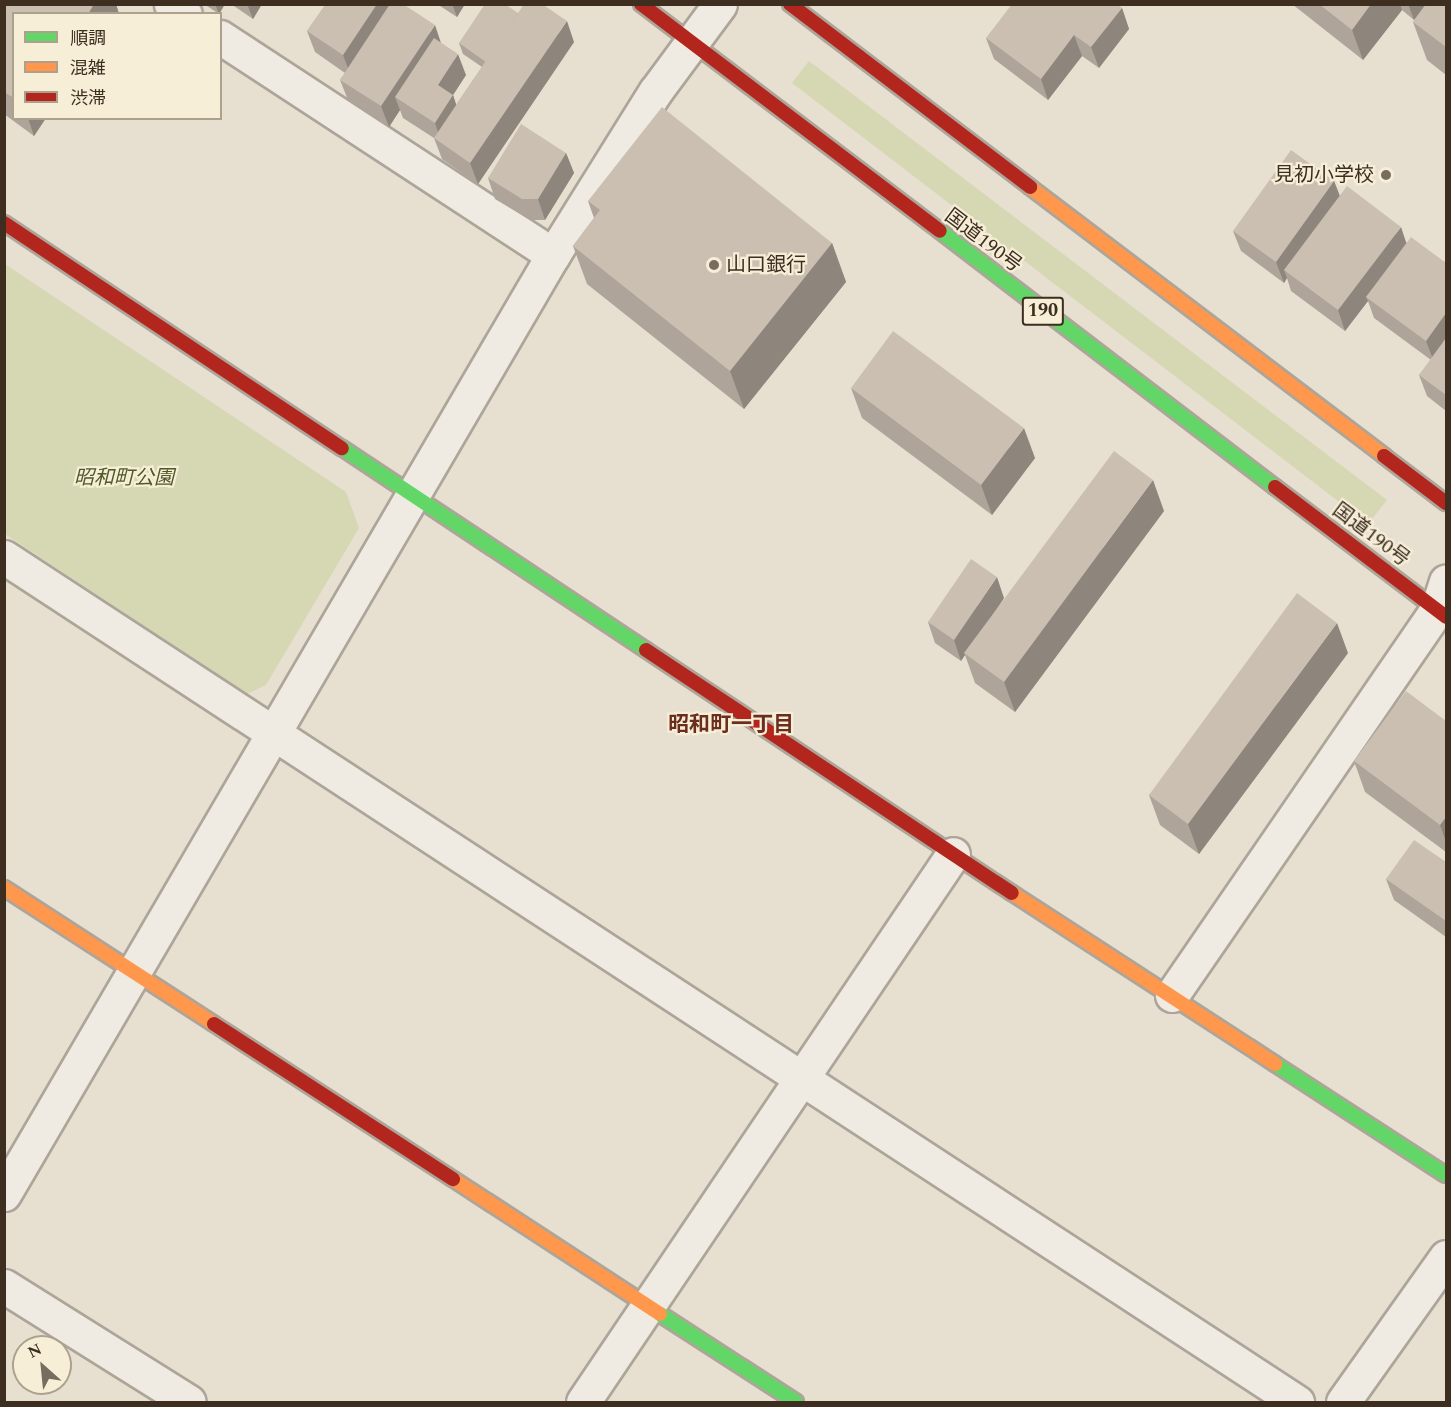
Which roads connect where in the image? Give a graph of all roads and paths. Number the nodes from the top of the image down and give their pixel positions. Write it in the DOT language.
graph roads {
  1 [pos="641,4"];
  2 [pos="720,4"];
  3 [pos="790,4"];
  4 [pos="222,38"];
  5 [pos="692,44"];
  6 [pos="4,223"];
  7 [pos="553,255"];
  8 [pos="413,497"];
  9 [pos="1446,503"];
  10 [pos="4,557"];
  11 [pos="1443,602"];
  12 [pos="272,734"];
  13 [pos="953,854"];
  14 [pos="4,888"];
  15 [pos="133,971"];
  16 [pos="1172,995"];
  17 [pos="801,1077"];
  18 [pos="1446,1175"];
  19 [pos="4,1194"];
  20 [pos="1446,1257"];
  21 [pos="4,1286"];
  22 [pos="648,1306"];
  23 [pos="1351,1400"];
  24 [pos="189,1402"];
  25 [pos="583,1402"];
  26 [pos="796,1402"];
  27 [pos="1297,1402"];
  1 -- 5 [label="main road, 国道190号 / 190"];
  2 -- 5 [label="street"];
  3 -- 9 [label="main road"];
  4 -- 7 [label="street"];
  5 -- 7 [label="street"];
  5 -- 11 [label="main road, 国道190号 / 190"];
  6 -- 8 [label="main road"];
  7 -- 8 [label="street"];
  8 -- 12 [label="street"];
  8 -- 13 [label="main road"];
  10 -- 12 [label="street"];
  11 -- 16 [label="street"];
  12 -- 15 [label="street"];
  12 -- 17 [label="street"];
  13 -- 16 [label="main road"];
  13 -- 17 [label="street"];
  14 -- 15 [label="main road"];
  15 -- 19 [label="street"];
  15 -- 22 [label="main road"];
  16 -- 18 [label="main road"];
  17 -- 22 [label="street"];
  17 -- 27 [label="street"];
  20 -- 23 [label="street"];
  21 -- 24 [label="street"];
  22 -- 25 [label="street"];
  22 -- 26 [label="main road"];
}
